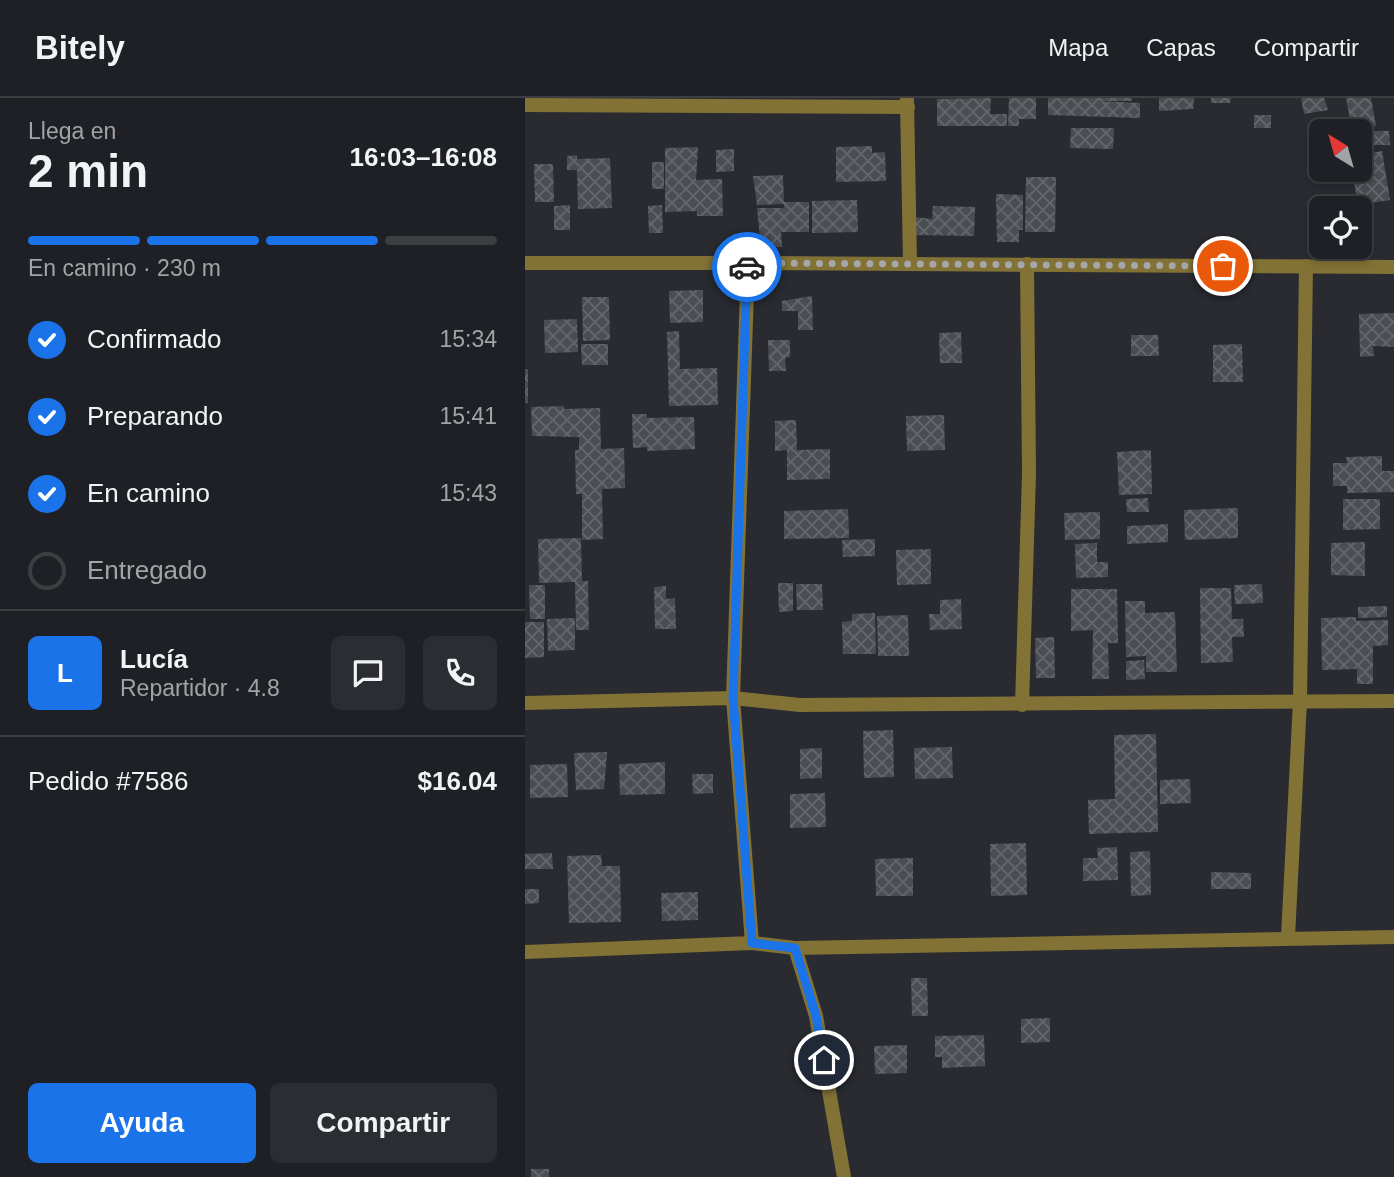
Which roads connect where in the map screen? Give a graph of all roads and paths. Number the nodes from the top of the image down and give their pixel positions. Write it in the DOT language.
graph roads {
  1 [pos="907,103"];
  2 [pos="525,105"];
  3 [pos="525,263"];
  4 [pos="748,263"];
  5 [pos="911,263"];
  6 [pos="1027,264"];
  7 [pos="1306,266"];
  8 [pos="1394,267"];
  9 [pos="733,698"];
  10 [pos="1300,701"];
  11 [pos="1394,701"];
  12 [pos="525,703"];
  13 [pos="1022,705"];
  14 [pos="1288,937"];
  15 [pos="1394,937"];
  16 [pos="752,943"];
  17 [pos="795,948"];
  18 [pos="525,952"];
  19 [pos="844,1177"];
  1 -- 2 [label="street"];
  1 -- 5 [label="street"];
  3 -- 4 [label="street"];
  4 -- 5 [label="street"];
  4 -- 9 [label="street"];
  5 -- 6 [label="street"];
  6 -- 7 [label="street"];
  6 -- 13 [label="street"];
  7 -- 8 [label="street"];
  7 -- 10 [label="street"];
  9 -- 12 [label="street"];
  9 -- 13 [label="street"];
  9 -- 16 [label="street"];
  10 -- 11 [label="street"];
  10 -- 13 [label="street"];
  10 -- 14 [label="street"];
  14 -- 15 [label="street"];
  14 -- 17 [label="street"];
  16 -- 17 [label="street"];
  16 -- 18 [label="street"];
  17 -- 19 [label="street"];
}
